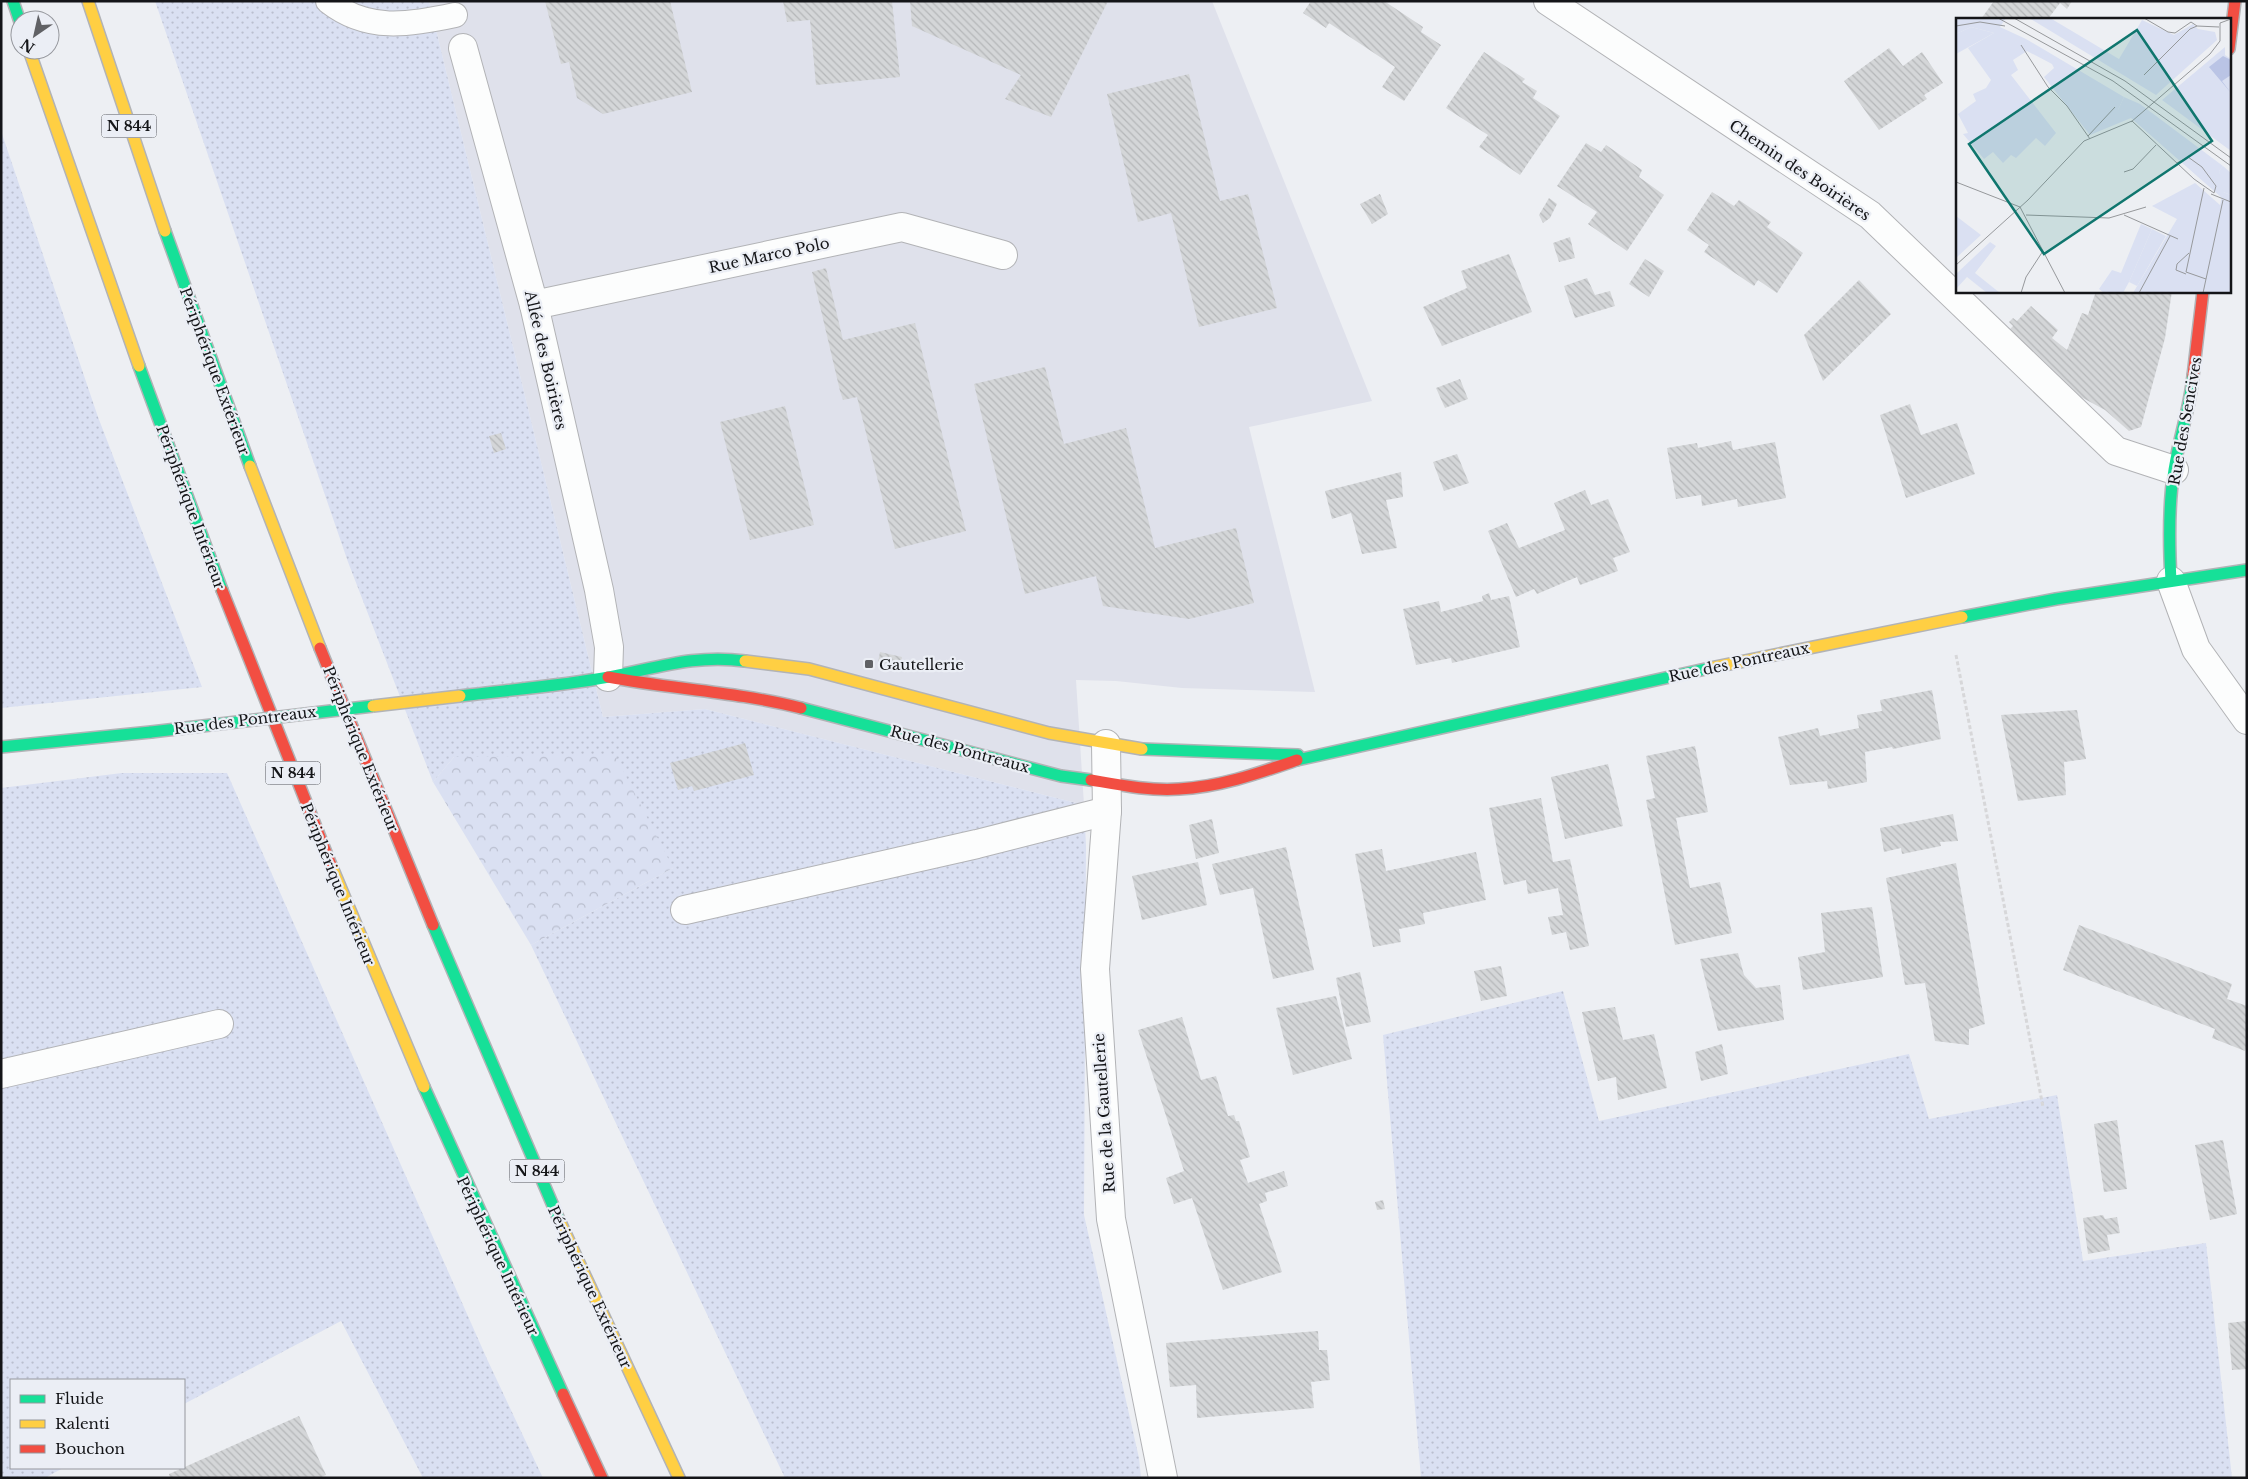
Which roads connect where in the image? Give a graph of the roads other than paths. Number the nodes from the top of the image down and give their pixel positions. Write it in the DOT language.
graph roads {
  1 [pos="88,1"];
  2 [pos="328,1"];
  3 [pos="1548,1"];
  4 [pos="2235,1"];
  5 [pos="453,8"];
  6 [pos="2236,38"];
  7 [pos="463,48"];
  8 [pos="32,60"];
  9 [pos="1003,255"];
  10 [pos="2203,292"];
  11 [pos="534,305"];
  12 [pos="2174,470"];
  13 [pos="2247,570"];
  14 [pos="2171,581"];
  15 [pos="608,676"];
  16 [pos="2247,720"];
  17 [pos="1106,744"];
  18 [pos="1,747"];
  19 [pos="1310,756"];
  20 [pos="1107,783"];
  21 [pos="1107,811"];
  22 [pos="685,910"];
  23 [pos="219,1024"];
  24 [pos="1,1074"];
  25 [pos="602,1478"];
  26 [pos="679,1478"];
  27 [pos="1163,1478"];
  1 -- 26 [label="main road, Périphérique Extérieur / N 844"];
  2 -- 5 [label="lane"];
  3 -- 12 [label="street, Chemin des Boirières"];
  4 -- 6 [label="main road"];
  5 -- 7 [label="lane"];
  7 -- 11 [label="street, Allée des Boirières"];
  8 -- 25 [label="main road, Périphérique Intérieur / N 844"];
  9 -- 11 [label="street, Rue Marco Polo"];
  10 -- 12 [label="main road, Rue des Sencives"];
  11 -- 15 [label="street, Allée des Boirières"];
  12 -- 14 [label="main road, Rue des Sencives"];
  13 -- 14 [label="main road, Rue des Pontreaux"];
  14 -- 16 [label="street"];
  14 -- 19 [label="main road, Rue des Pontreaux"];
  15 -- 17 [label="main road, Rue des Pontreaux"];
  15 -- 18 [label="main road, Rue des Pontreaux, bridge"];
  15 -- 20 [label="main road, Rue des Pontreaux"];
  17 -- 19 [label="main road, Rue des Pontreaux"];
  17 -- 20 [label="street, Rue de la Gautellerie"];
  19 -- 20 [label="main road, Rue des Pontreaux"];
  20 -- 21 [label="street, Rue de la Gautellerie"];
  21 -- 22 [label="street"];
  21 -- 27 [label="street, Rue de la Gautellerie"];
  23 -- 24 [label="street"];
}
